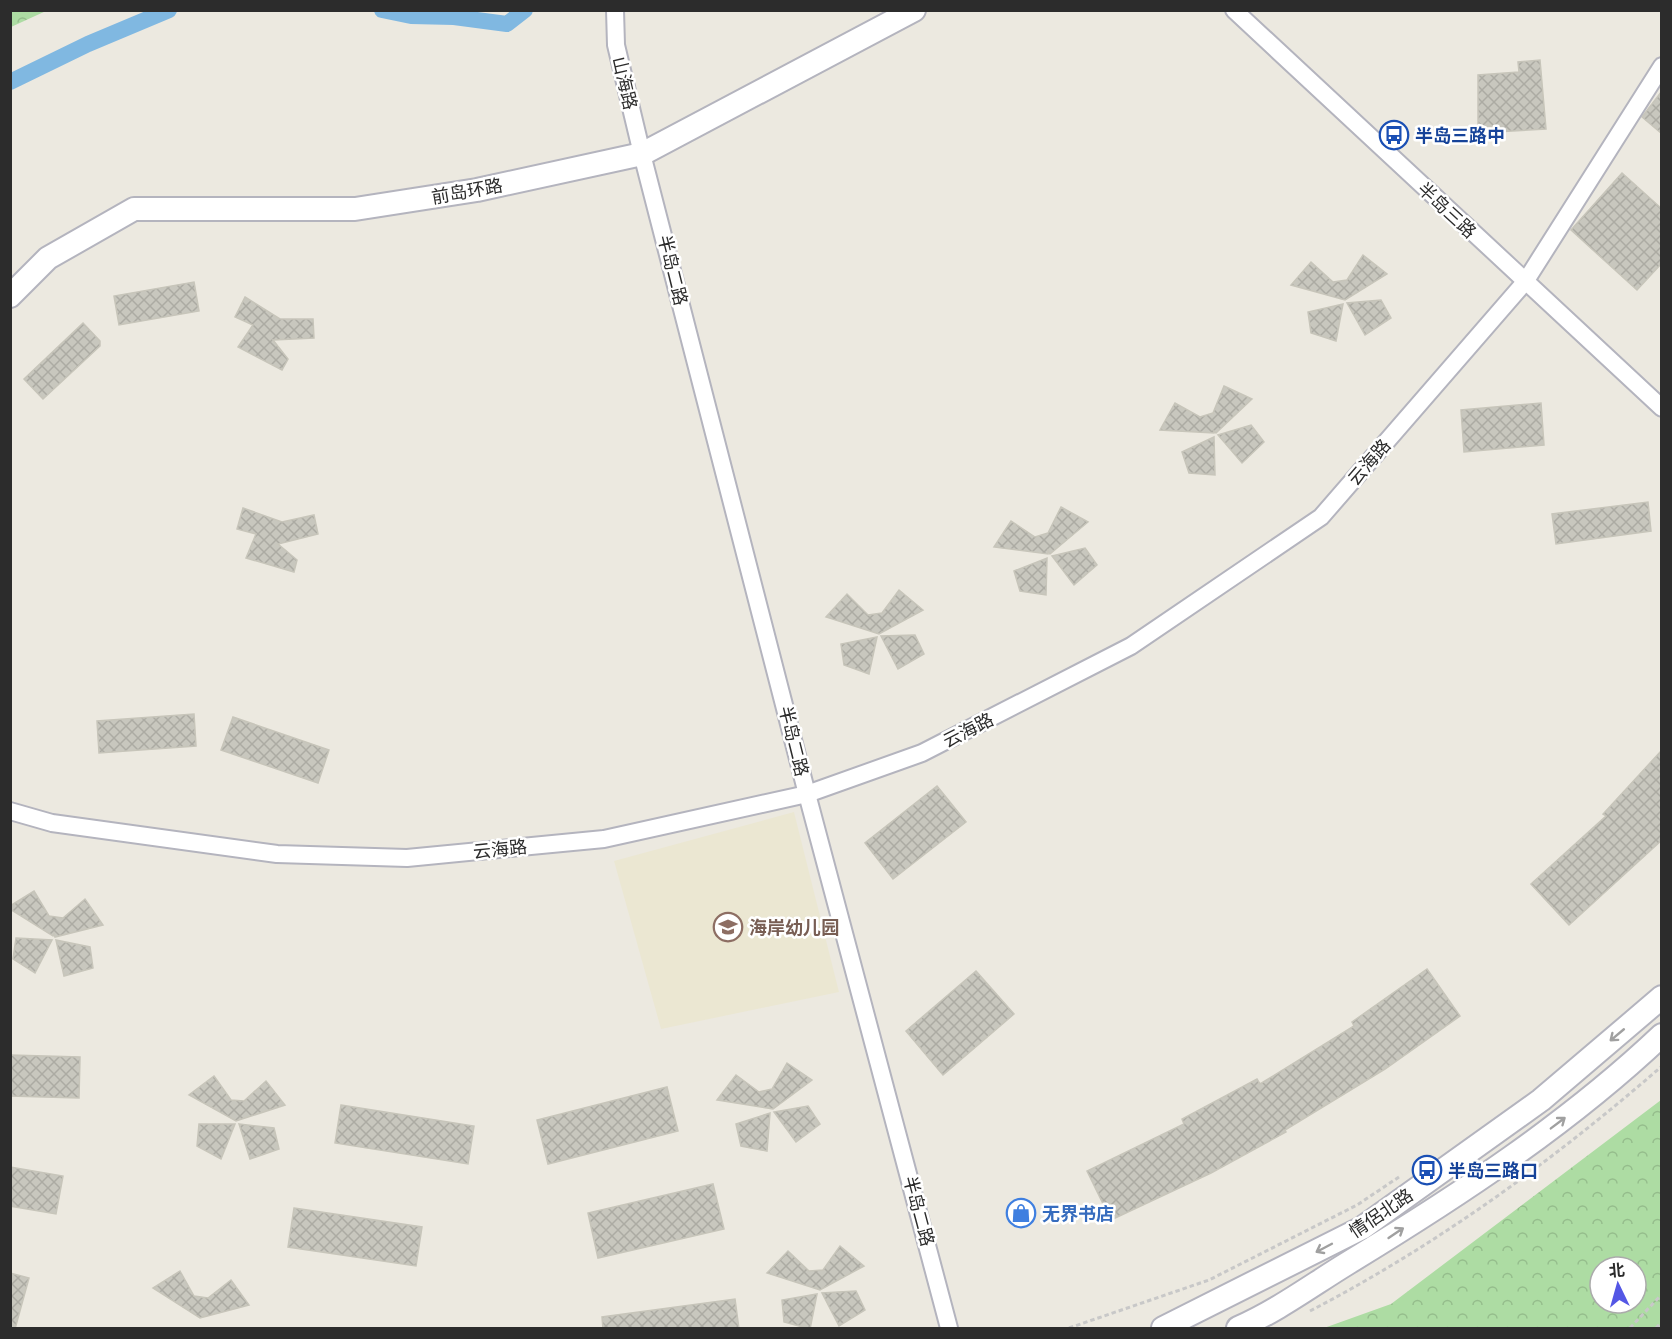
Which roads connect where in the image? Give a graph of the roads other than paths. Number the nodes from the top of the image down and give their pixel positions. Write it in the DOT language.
graph roads {
  1 [pos="615,10"];
  2 [pos="914,10"];
  3 [pos="1234,10"];
  4 [pos="1662,66"];
  5 [pos="642,154"];
  6 [pos="1525,282"];
  7 [pos="10,296"];
  8 [pos="1662,408"];
  9 [pos="807,794"];
  10 [pos="10,811"];
  11 [pos="1662,997"];
  12 [pos="1662,1035"];
  13 [pos="950,1328"];
  14 [pos="1163,1329"];
  15 [pos="1239,1329"];
  1 -- 5 [label="street, 山海路"];
  2 -- 5 [label="main road, 前岛环路"];
  3 -- 6 [label="street, 半岛三路"];
  4 -- 6 [label="street, 云海路"];
  5 -- 7 [label="main road, 前岛环路"];
  5 -- 9 [label="street, 半岛二路"];
  6 -- 8 [label="street, 半岛三路"];
  6 -- 9 [label="street, 云海路"];
  9 -- 10 [label="street, 云海路"];
  9 -- 13 [label="street, 半岛二路"];
  11 -- 14 [label="main road, 情侶北路, one-way"];
  15 -- 12 [label="main road, 情侶北路, one-way"];
}
